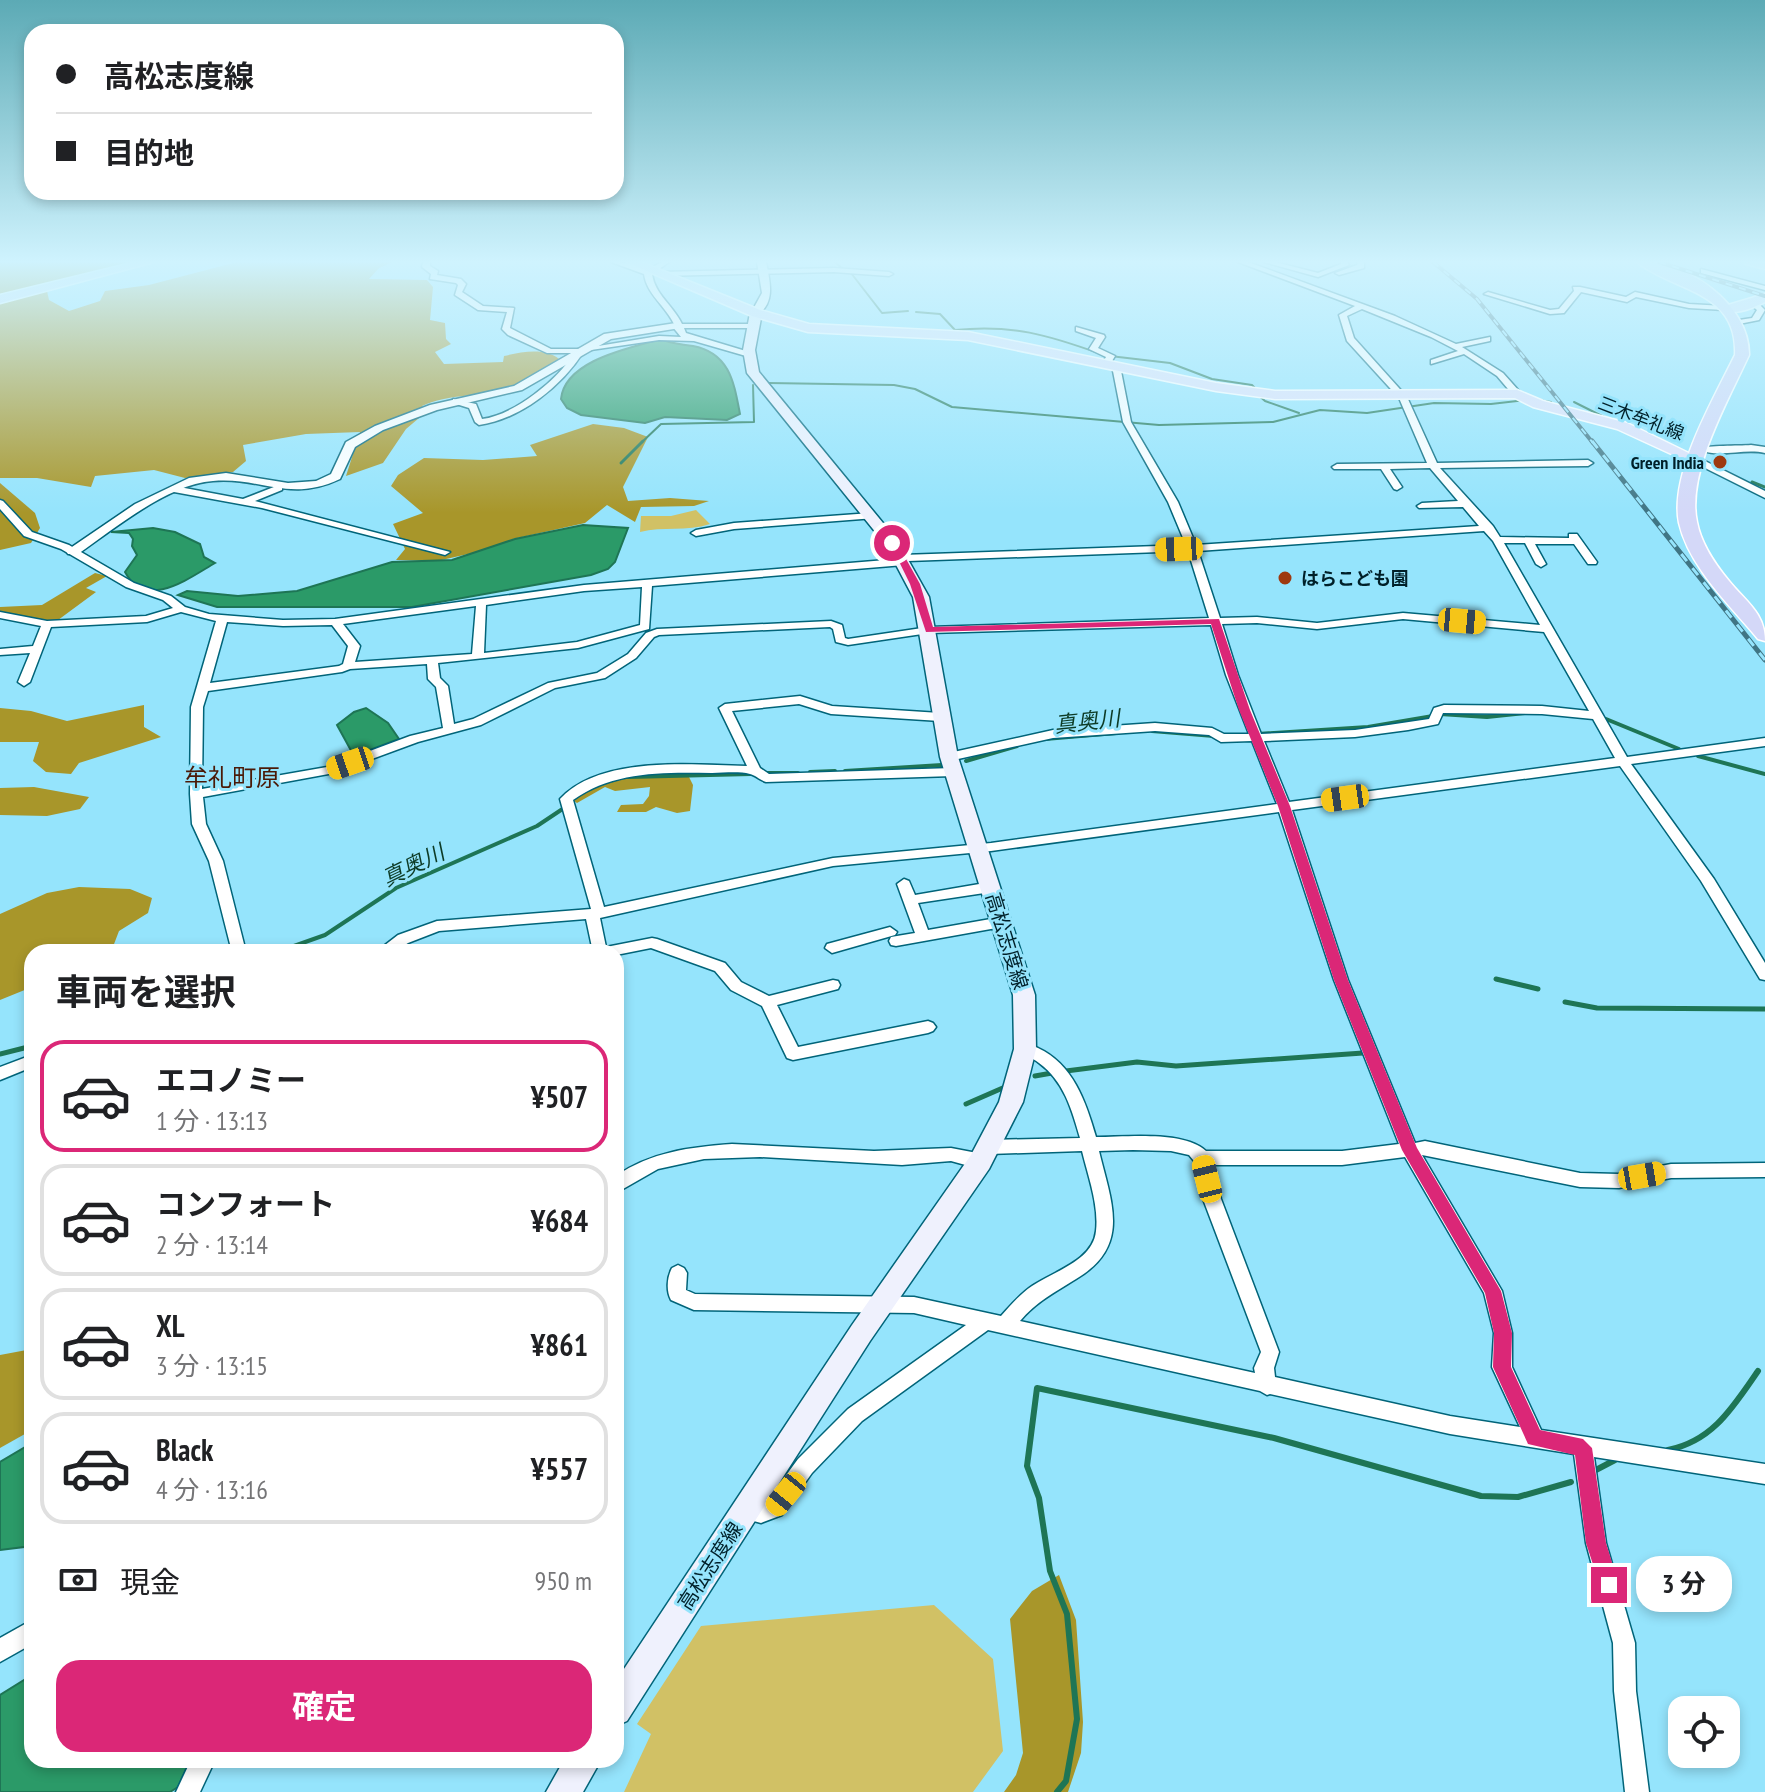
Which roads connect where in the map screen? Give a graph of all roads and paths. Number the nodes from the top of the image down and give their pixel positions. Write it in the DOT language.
graph roads {
  1 [pos="538,346"];
  2 [pos="591,346"];
  3 [pos="610,346"];
  4 [pos="715,346"];
  5 [pos="748,346"];
  6 [pos="1015,346"];
  7 [pos="1095,346"];
  8 [pos="1356,346"];
  9 [pos="1456,346"];
  10 [pos="1743,346"];
  11 [pos="582,350"];
  12 [pos="1466,351"];
  13 [pos="746,354"];
  14 [pos="1434,362"];
  15 [pos="1111,365"];
  16 [pos="1403,397"];
  17 [pos="1524,398"];
  18 [pos="456,401"];
  19 [pos="1765,450"];
  20 [pos="1700,455"];
  21 [pos="1588,463"];
  22 [pos="1337,467"];
  23 [pos="1434,467"];
  24 [pos="1385,468"];
  25 [pos="1730,474"];
  26 [pos="1765,484"];
  27 [pos="1397,487"];
  28 [pos="279,488"];
  29 [pos="174,489"];
  30 [pos="1765,495"];
  31 [pos="246,501"];
  32 [pos="0,503"];
  33 [pos="1467,504"];
  34 [pos="1422,506"];
  35 [pos="871,516"];
  36 [pos="1489,528"];
  37 [pos="696,533"];
  38 [pos="1497,540"];
  39 [pos="1528,540"];
  40 [pos="1192,548"];
  41 [pos="73,551"];
  42 [pos="445,552"];
  43 [pos="903,560"];
  44 [pos="1592,562"];
  45 [pos="1541,564"];
  46 [pos="647,585"];
  47 [pos="480,602"];
  48 [pos="181,609"];
  49 [pos="0,615"];
  50 [pos="222,619"];
  51 [pos="1215,621"];
  52 [pos="335,622"];
  53 [pos="47,624"];
  54 [pos="1548,629"];
  55 [pos="929,630"];
  56 [pos="1765,635"];
  57 [pos="35,649"];
  58 [pos="0,652"];
  59 [pos="478,657"];
  60 [pos="432,660"];
  61 [pos="348,666"];
  62 [pos="24,682"];
  63 [pos="202,688"];
  64 [pos="1597,716"];
  65 [pos="940,717"];
  66 [pos="449,730"];
  67 [pos="1255,737"];
  68 [pos="1765,742"];
  69 [pos="1623,761"];
  70 [pos="951,764"];
  71 [pos="755,770"];
  72 [pos="196,794"];
  73 [pos="1284,806"];
  74 [pos="977,849"];
  75 [pos="904,884"];
  76 [pos="991,887"];
  77 [pos="910,900"];
  78 [pos="595,913"];
  79 [pos="1002,922"];
  80 [pos="923,936"];
  81 [pos="237,944"];
  82 [pos="395,944"];
  83 [pos="601,944"];
  84 [pos="624,947"];
  85 [pos="832,948"];
  86 [pos="1765,975"];
  87 [pos="833,985"];
  88 [pos="768,1002"];
  89 [pos="928,1027"];
  90 [pos="1025,1049"];
  91 [pos="24,1064"];
  92 [pos="0,1074"];
  93 [pos="1088,1143"];
  94 [pos="1410,1150"];
  95 [pos="984,1155"];
  96 [pos="1202,1158"];
  97 [pos="1765,1170"];
  98 [pos="624,1181"];
  99 [pos="678,1273"];
  100 [pos="882,1303"];
  101 [pos="986,1321"];
  102 [pos="1006,1324"];
  103 [pos="1267,1386"];
  104 [pos="1535,1438"];
  105 [pos="1583,1448"];
  106 [pos="1765,1474"];
  107 [pos="746,1510"];
  108 [pos="24,1636"];
  109 [pos="0,1651"];
  110 [pos="624,1698"];
  111 [pos="199,1768"];
  112 [pos="579,1768"];
  113 [pos="188,1792"];
  114 [pos="563,1792"];
  115 [pos="1637,1792"];
  1 -- 11 [label="street"];
  2 -- 11 [label="street"];
  3 -- 11 [label="street"];
  4 -- 13 [label="street"];
  5 -- 13 [label="main road"];
  6 -- 15 [label="main road, 三木牟礼線"];
  7 -- 15 [label="street"];
  8 -- 16 [label="street"];
  9 -- 12 [label="street"];
  10 -- 20 [label="highway"];
  11 -- 18 [label="street"];
  11 -- 18 [label="street"];
  12 -- 14 [label="street"];
  12 -- 17 [label="street"];
  13 -- 35 [label="main road, 高松志度線"];
  15 -- 16 [label="main road, 三木牟礼線"];
  15 -- 40 [label="street"];
  16 -- 17 [label="main road, 三木牟礼線"];
  16 -- 23 [label="street"];
  17 -- 20 [label="main road, 三木牟礼線"];
  18 -- 28 [label="street"];
  19 -- 20 [label="street"];
  20 -- 25 [label="street"];
  20 -- 56 [label="highway"];
  21 -- 23 [label="street"];
  22 -- 24 [label="street"];
  23 -- 24 [label="street"];
  23 -- 33 [label="street"];
  24 -- 27 [label="street"];
  25 -- 26 [label="street"];
  25 -- 30 [label="street"];
  28 -- 29 [label="street"];
  28 -- 31 [label="street"];
  29 -- 31 [label="street"];
  29 -- 41 [label="street"];
  31 -- 42 [label="street"];
  32 -- 41 [label="street"];
  33 -- 34 [label="street"];
  33 -- 36 [label="street"];
  35 -- 37 [label="street"];
  35 -- 43 [label="main road, 高松志度線"];
  36 -- 38 [label="street"];
  36 -- 40 [label="street"];
  38 -- 39 [label="street"];
  38 -- 54 [label="street"];
  39 -- 44 [label="street"];
  39 -- 45 [label="street"];
  40 -- 43 [label="street"];
  40 -- 51 [label="street"];
  41 -- 48 [label="street"];
  43 -- 46 [label="street"];
  43 -- 55 [label="main road, 高松志度線"];
  46 -- 47 [label="street"];
  46 -- 59 [label="street"];
  47 -- 52 [label="street"];
  47 -- 59 [label="street"];
  48 -- 50 [label="street"];
  48 -- 53 [label="street"];
  49 -- 53 [label="street"];
  50 -- 52 [label="street"];
  50 -- 63 [label="street"];
  51 -- 54 [label="street"];
  51 -- 55 [label="street"];
  51 -- 67 [label="street"];
  52 -- 61 [label="street"];
  53 -- 57 [label="street"];
  54 -- 64 [label="street"];
  55 -- 65 [label="main road, 高松志度線"];
  55 -- 66 [label="street"];
  57 -- 58 [label="street"];
  57 -- 62 [label="street"];
  59 -- 60 [label="street"];
  60 -- 61 [label="street"];
  60 -- 66 [label="street"];
  61 -- 63 [label="street"];
  63 -- 72 [label="street"];
  64 -- 67 [label="street"];
  64 -- 69 [label="street"];
  65 -- 70 [label="main road, 高松志度線"];
  65 -- 71 [label="street"];
  66 -- 72 [label="street"];
  67 -- 70 [label="street"];
  67 -- 73 [label="street"];
  68 -- 69 [label="street"];
  69 -- 73 [label="street"];
  69 -- 86 [label="street"];
  70 -- 71 [label="street"];
  70 -- 74 [label="main road, 高松志度線"];
  71 -- 78 [label="street"];
  72 -- 81 [label="street"];
  73 -- 74 [label="street"];
  73 -- 94 [label="street"];
  74 -- 76 [label="main road, 高松志度線"];
  74 -- 78 [label="street"];
  75 -- 77 [label="street"];
  76 -- 77 [label="street"];
  76 -- 79 [label="main road, 高松志度線"];
  77 -- 80 [label="street"];
  78 -- 82 [label="street"];
  78 -- 83 [label="street"];
  79 -- 80 [label="street"];
  79 -- 90 [label="main road, 高松志度線"];
  80 -- 85 [label="street"];
  84 -- 88 [label="street"];
  87 -- 88 [label="street"];
  88 -- 89 [label="street"];
  90 -- 93 [label="street"];
  90 -- 95 [label="main road, 高松志度線"];
  91 -- 92 [label="street"];
  93 -- 95 [label="street"];
  93 -- 96 [label="street"];
  93 -- 102 [label="street"];
  94 -- 96 [label="street"];
  94 -- 97 [label="street"];
  94 -- 104 [label="street"];
  95 -- 98 [label="street"];
  95 -- 100 [label="main road, 高松志度線"];
  96 -- 103 [label="street"];
  99 -- 100 [label="street"];
  100 -- 101 [label="street"];
  100 -- 107 [label="main road, 高松志度線"];
  101 -- 102 [label="street"];
  101 -- 107 [label="street"];
  102 -- 103 [label="street"];
  103 -- 104 [label="street"];
  104 -- 105 [label="street"];
  105 -- 106 [label="street"];
  105 -- 115 [label="street"];
  107 -- 110 [label="main road, 高松志度線"];
  108 -- 109 [label="street"];
  111 -- 113 [label="street"];
  112 -- 114 [label="main road"];
}
